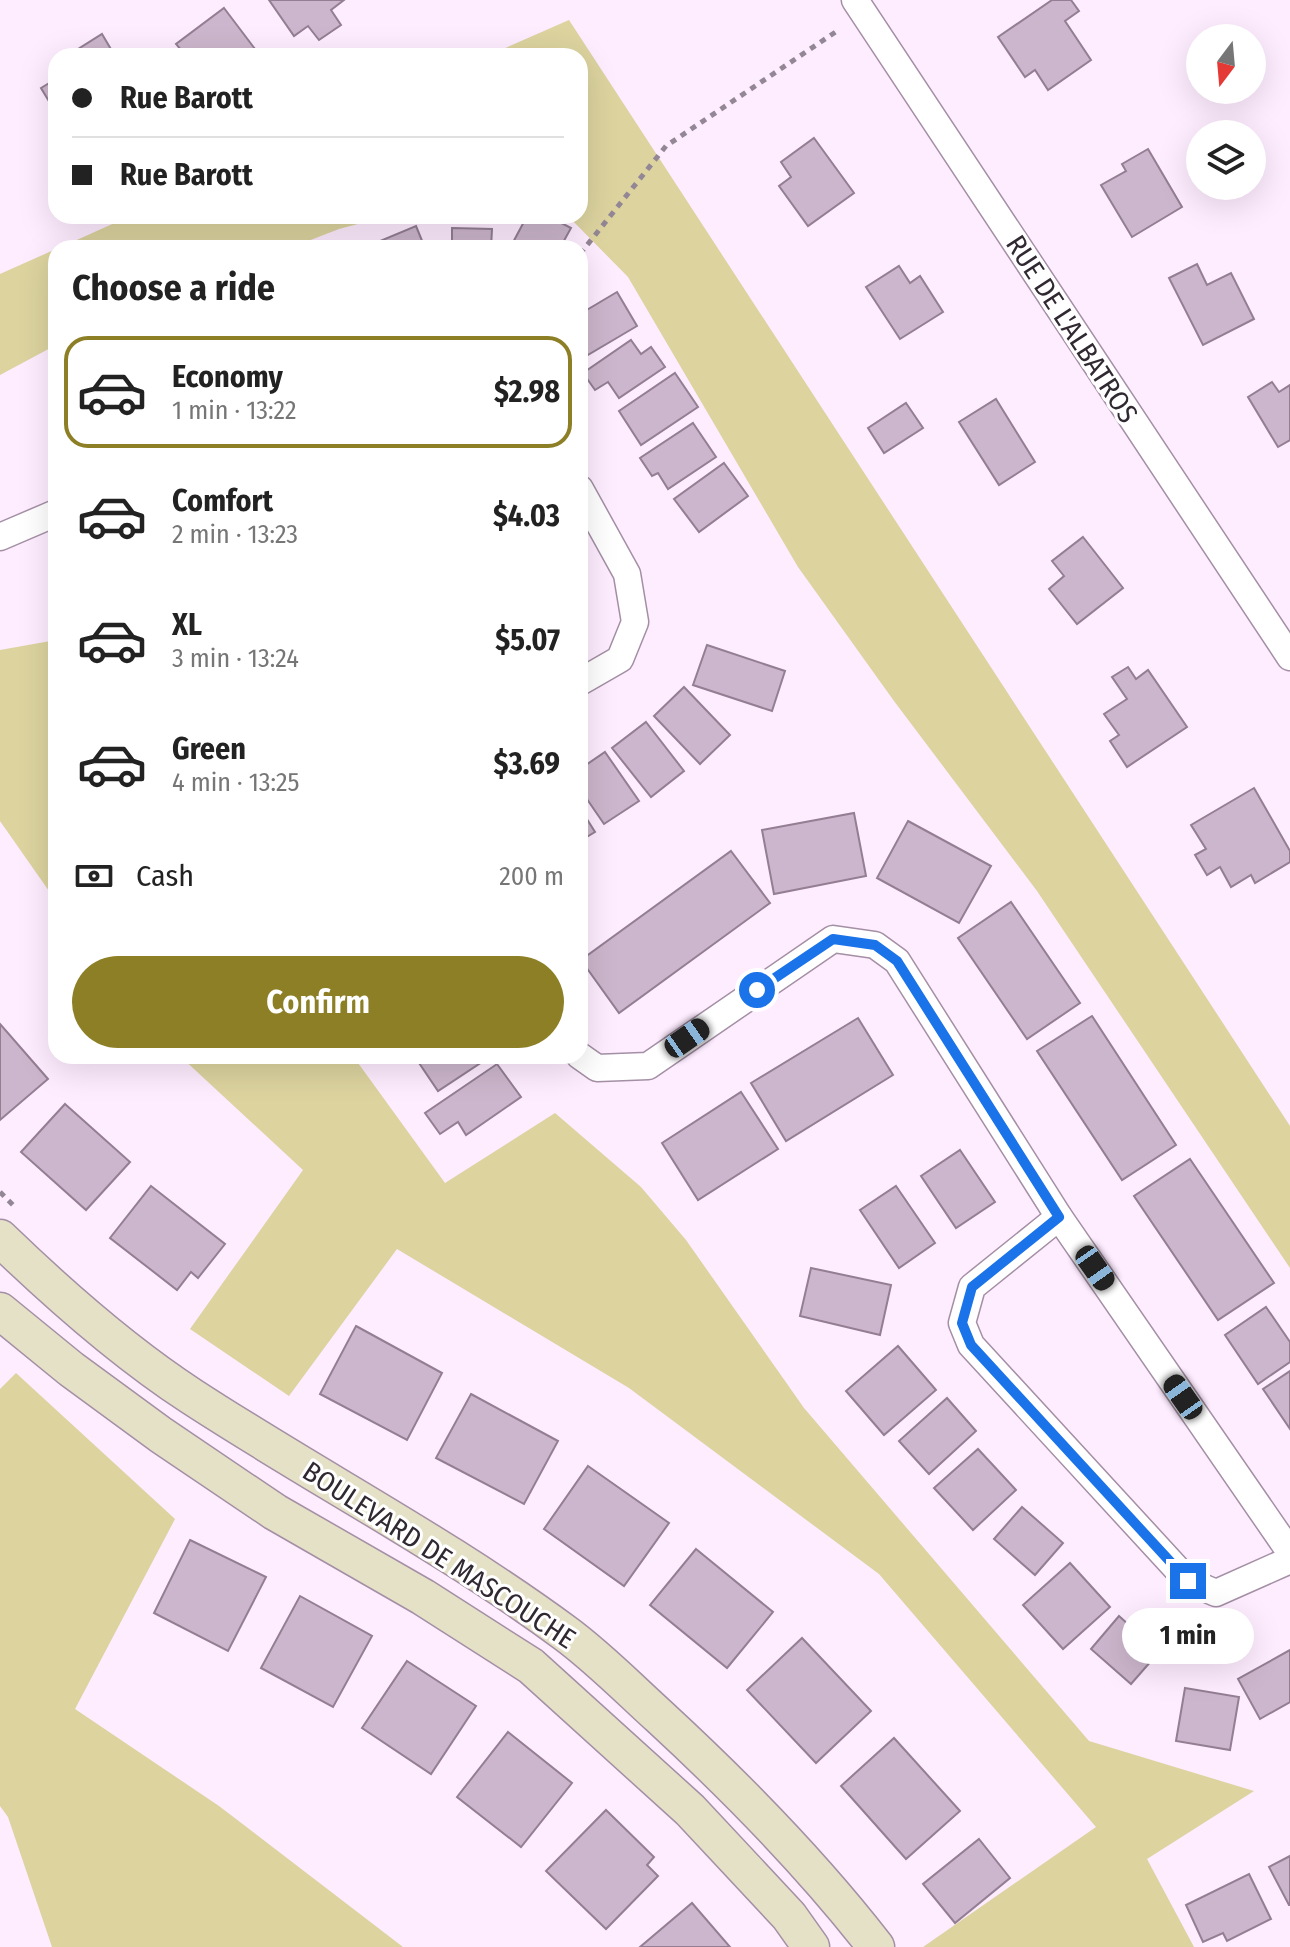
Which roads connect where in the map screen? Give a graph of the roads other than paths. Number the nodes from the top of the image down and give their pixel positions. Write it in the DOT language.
graph roads {
  1 [pos="859,7"];
  2 [pos="588,503"];
  3 [pos="48,516"];
  4 [pos="0,537"];
  5 [pos="1290,657"];
  6 [pos="588,677"];
  7 [pos="588,1062"];
  8 [pos="1059,1217"];
  9 [pos="0,1238"];
  10 [pos="0,1311"];
  11 [pos="1290,1552"];
  12 [pos="1290,1560"];
  13 [pos="811,1947"];
  14 [pos="876,1947"];
  1 -- 5 [label="street, RUE DE L'ALBATROS"];
  2 -- 6 [label="street"];
  3 -- 4 [label="street"];
  7 -- 8 [label="street"];
  8 -- 11 [label="street"];
  8 -- 12 [label="street"];
  9 -- 14 [label="street, BOULEVARD DE MASCOUCHE"];
  10 -- 13 [label="street, BOULEVARD DE MASCOUCHE"];
}
